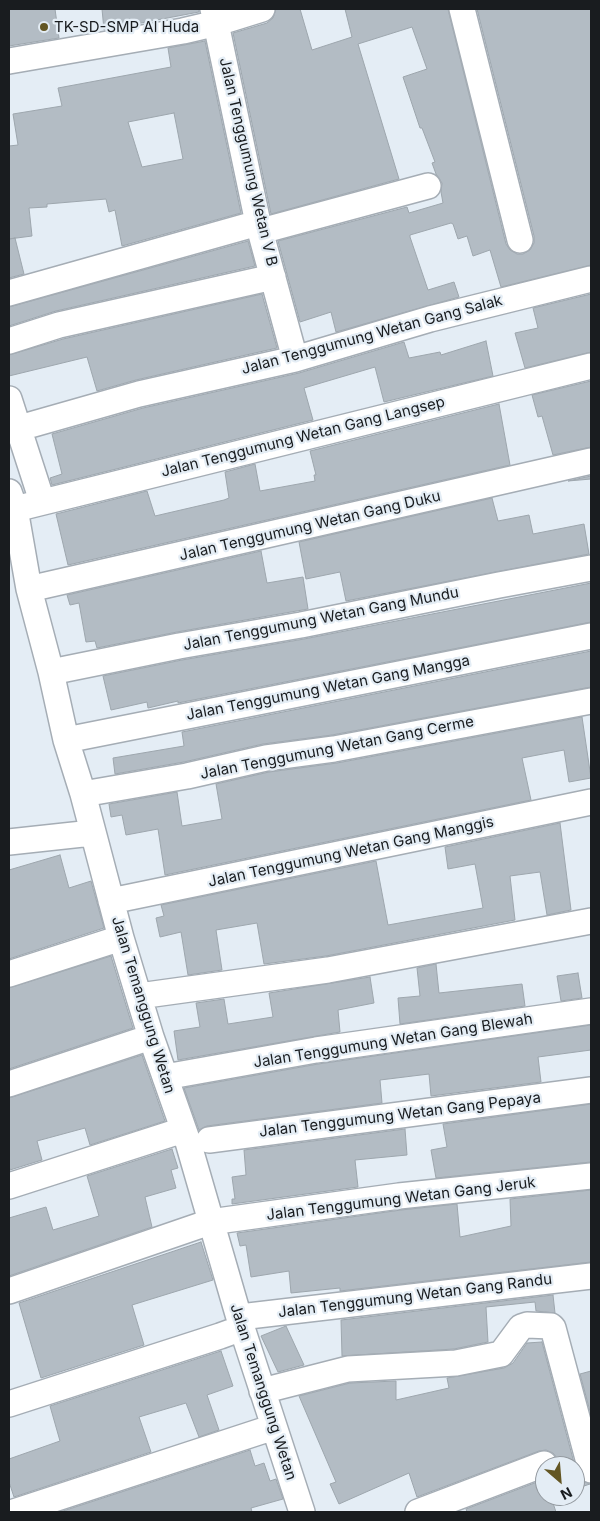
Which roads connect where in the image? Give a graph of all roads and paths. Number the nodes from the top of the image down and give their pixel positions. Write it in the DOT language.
graph roads {
  1 [pos="262,9"];
  2 [pos="462,9"];
  3 [pos="215,16"];
  4 [pos="9,61"];
  5 [pos="428,186"];
  6 [pos="260,227"];
  7 [pos="520,240"];
  8 [pos="274,277"];
  9 [pos="591,279"];
  10 [pos="9,293"];
  11 [pos="9,341"];
  12 [pos="295,359"];
  13 [pos="591,366"];
  14 [pos="9,402"];
  15 [pos="13,430"];
  16 [pos="591,461"];
  17 [pos="42,501"];
  18 [pos="12,507"];
  19 [pos="591,568"];
  20 [pos="38,588"];
  21 [pos="591,636"];
  22 [pos="59,670"];
  23 [pos="591,701"];
  24 [pos="80,737"];
  25 [pos="90,792"];
  26 [pos="591,802"];
  27 [pos="92,833"];
  28 [pos="9,842"];
  29 [pos="119,899"];
  30 [pos="591,921"];
  31 [pos="121,938"];
  32 [pos="9,974"];
  33 [pos="149,995"];
  34 [pos="591,1011"];
  35 [pos="151,1037"];
  36 [pos="181,1075"];
  37 [pos="9,1084"];
  38 [pos="591,1090"];
  39 [pos="195,1139"];
  40 [pos="591,1176"];
  41 [pos="9,1186"];
  42 [pos="218,1221"];
  43 [pos="591,1276"];
  44 [pos="9,1291"];
  45 [pos="246,1319"];
  46 [pos="273,1388"];
  47 [pos="9,1404"];
  48 [pos="274,1427"];
  49 [pos="535,1467"];
  50 [pos="591,1470"];
  51 [pos="14,1512"];
  52 [pos="302,1512"];
  53 [pos="418,1512"];
  1 -- 3 [label="street"];
  2 -- 7 [label="street"];
  3 -- 4 [label="street"];
  3 -- 6 [label="street, Jalan Tenggumung Wetan V B"];
  5 -- 6 [label="street"];
  6 -- 8 [label="street, Jalan Tenggumung Wetan V B"];
  6 -- 10 [label="street"];
  8 -- 11 [label="street"];
  8 -- 12 [label="street, Jalan Tenggumung Wetan V B"];
  9 -- 12 [label="street, Jalan Tenggumung Wetan Gang Salak"];
  12 -- 15 [label="street, Jalan Tenggumung Wetan Gang Salak"];
  13 -- 17 [label="street, Jalan Tenggumung Wetan Gang Langsep"];
  14 -- 15 [label="street"];
  15 -- 17 [label="street"];
  16 -- 20 [label="street, Jalan Tenggumung Wetan Gang Duku"];
  17 -- 18 [label="street, Jalan Tenggumung Wetan Gang Langsep"];
  18 -- 20 [label="street, Jalan Temanggung Wetan"];
  19 -- 22 [label="street, Jalan Tenggumung Wetan Gang Mundu"];
  20 -- 22 [label="street, Jalan Temanggung Wetan"];
  21 -- 24 [label="street, Jalan Tenggumung Wetan Gang Mangga"];
  22 -- 24 [label="street, Jalan Temanggung Wetan"];
  23 -- 25 [label="street, Jalan Tenggumung Wetan Gang Cerme"];
  24 -- 25 [label="street, Jalan Temanggung Wetan"];
  25 -- 27 [label="street, Jalan Temanggung Wetan"];
  26 -- 29 [label="street, Jalan Tenggumung Wetan Gang Manggis"];
  27 -- 28 [label="street"];
  27 -- 29 [label="street, Jalan Temanggung Wetan"];
  29 -- 31 [label="street, Jalan Temanggung Wetan"];
  30 -- 33 [label="street"];
  31 -- 32 [label="street"];
  31 -- 33 [label="street, Jalan Temanggung Wetan"];
  33 -- 35 [label="street, Jalan Temanggung Wetan"];
  34 -- 36 [label="street, Jalan Tenggumung Wetan Gang Blewah"];
  35 -- 36 [label="street, Jalan Temanggung Wetan"];
  35 -- 37 [label="street"];
  36 -- 39 [label="street, Jalan Temanggung Wetan"];
  38 -- 39 [label="street, Jalan Tenggumung Wetan Gang Pepaya"];
  39 -- 41 [label="street, Jalan Tenggumung Wetan Gang Pepaya"];
  39 -- 42 [label="street, Jalan Temanggung Wetan"];
  40 -- 42 [label="street, Jalan Tenggumung Wetan Gang Jeruk"];
  42 -- 44 [label="street, Jalan Tenggumung Wetan Gang Jeruk"];
  42 -- 45 [label="street, Jalan Temanggung Wetan"];
  43 -- 45 [label="street, Jalan Tenggumung Wetan Gang Randu"];
  45 -- 46 [label="street, Jalan Temanggung Wetan"];
  45 -- 47 [label="street, Jalan Tenggumung Wetan Gang Randu"];
  46 -- 48 [label="street, Jalan Temanggung Wetan"];
  46 -- 50 [label="street"];
  48 -- 51 [label="street"];
  48 -- 52 [label="street, Jalan Temanggung Wetan"];
  49 -- 53 [label="street"];
}
